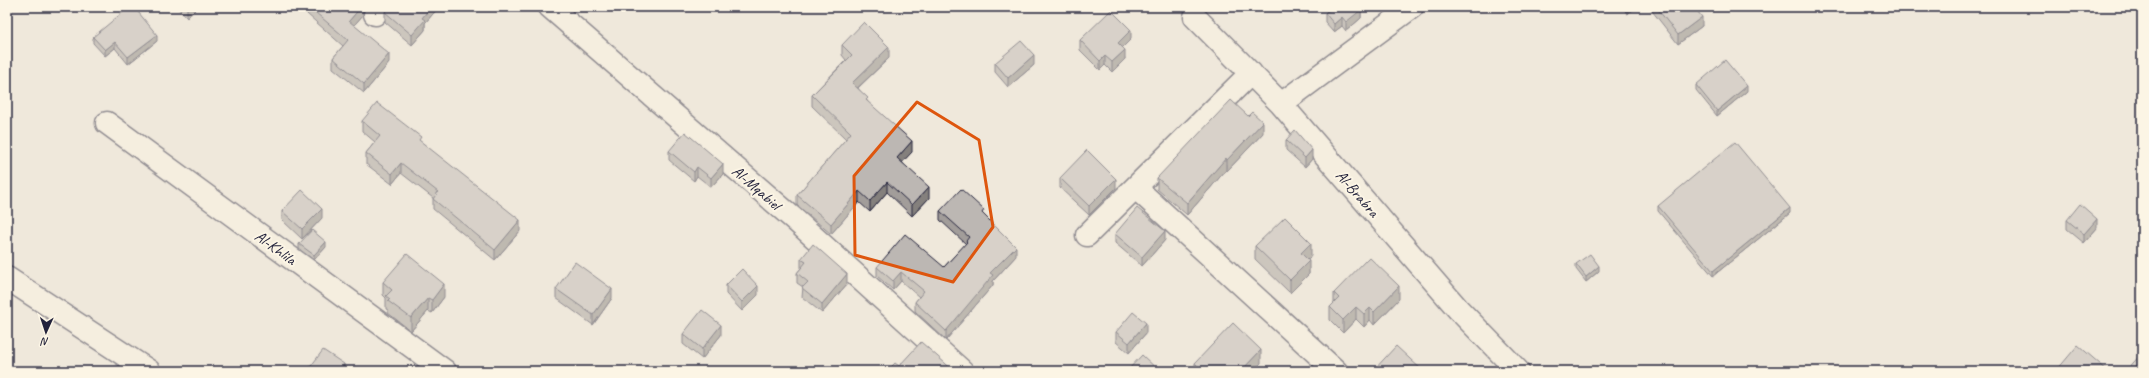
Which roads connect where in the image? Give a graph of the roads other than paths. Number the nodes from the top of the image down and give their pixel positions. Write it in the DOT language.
graph roads {
  1 [pos="550,7"];
  2 [pos="1412,7"];
  3 [pos="1195,17"];
  4 [pos="1251,73"];
  5 [pos="1281,104"];
  6 [pos="107,123"];
  7 [pos="1136,188"];
  8 [pos="1087,235"];
  9 [pos="7,278"];
  10 [pos="149,371"];
  11 [pos="445,371"];
  12 [pos="962,371"];
  13 [pos="1336,371"];
  14 [pos="1518,371"];
  1 -- 12 [label="street, Al-Mqabiel"];
  2 -- 5 [label="street"];
  3 -- 4 [label="street, Al-Brabra"];
  4 -- 5 [label="street, Al-Brabra"];
  4 -- 7 [label="street"];
  5 -- 14 [label="street, Al-Brabra"];
  6 -- 11 [label="street, Al-Khlila"];
  7 -- 8 [label="street"];
  7 -- 13 [label="street"];
  9 -- 10 [label="street"];
}
